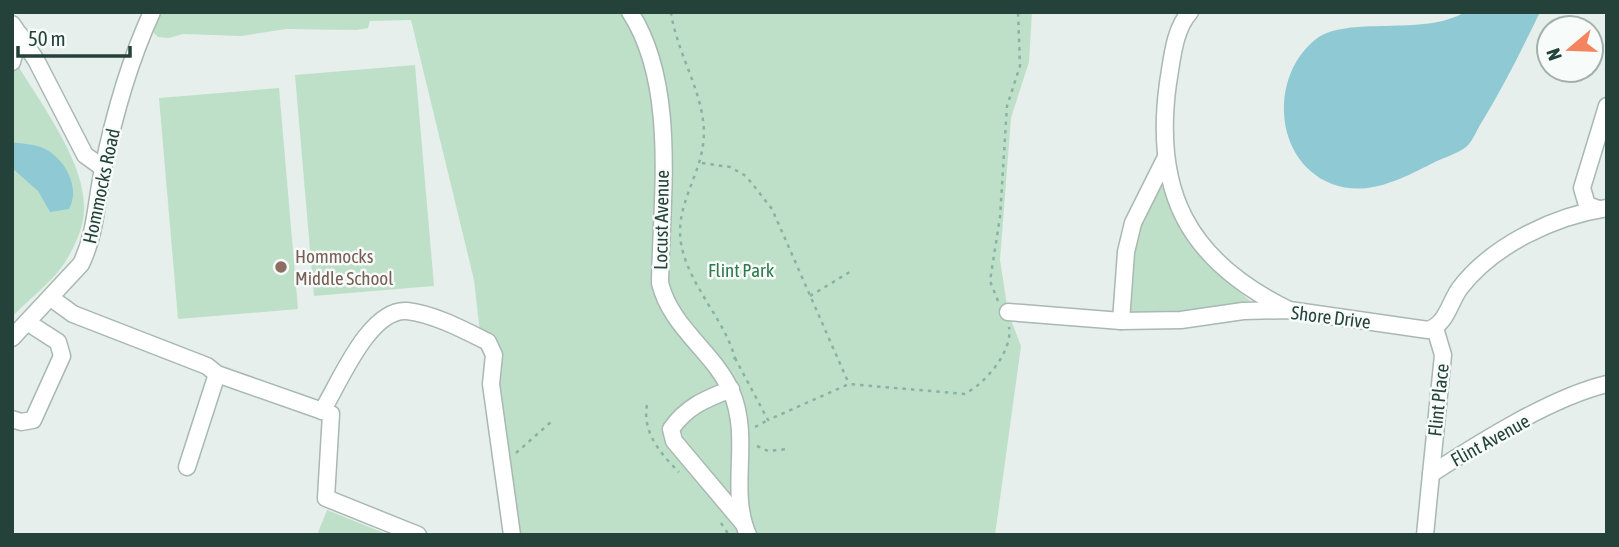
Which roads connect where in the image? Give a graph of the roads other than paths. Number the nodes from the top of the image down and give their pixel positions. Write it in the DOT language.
graph roads {
  1 [pos="152,12"];
  2 [pos="630,12"];
  3 [pos="1190,12"];
  4 [pos="16,29"];
  5 [pos="12,62"];
  6 [pos="1607,106"];
  7 [pos="1165,159"];
  8 [pos="103,168"];
  9 [pos="1587,175"];
  10 [pos="1603,208"];
  11 [pos="1542,227"];
  12 [pos="51,298"];
  13 [pos="1289,310"];
  14 [pos="1008,312"];
  15 [pos="1121,321"];
  16 [pos="27,322"];
  17 [pos="1436,328"];
  18 [pos="12,338"];
  19 [pos="217,373"];
  20 [pos="1607,384"];
  21 [pos="731,389"];
  22 [pos="323,411"];
  23 [pos="12,419"];
  24 [pos="187,467"];
  25 [pos="1431,474"];
  26 [pos="746,529"];
  27 [pos="418,535"];
  28 [pos="512,535"];
  29 [pos="1425,535"];
  1 -- 8 [label="street, Hommocks Road"];
  2 -- 21 [label="street, Locust Avenue"];
  3 -- 7 [label="street"];
  4 -- 5 [label="street"];
  4 -- 8 [label="street"];
  6 -- 9 [label="street"];
  7 -- 13 [label="street"];
  7 -- 15 [label="street"];
  8 -- 12 [label="street, Hommocks Road"];
  9 -- 10 [label="street"];
  9 -- 11 [label="street"];
  10 -- 11 [label="street"];
  11 -- 17 [label="street"];
  12 -- 16 [label="street, Hommocks Road"];
  12 -- 19 [label="street"];
  13 -- 15 [label="street, Shore Drive"];
  13 -- 17 [label="street, Shore Drive"];
  14 -- 15 [label="street, Shore Drive"];
  16 -- 18 [label="street, Hommocks Road"];
  16 -- 23 [label="street"];
  17 -- 25 [label="street, Flint Place"];
  19 -- 22 [label="street"];
  19 -- 24 [label="street"];
  20 -- 25 [label="street, Flint Avenue"];
  21 -- 26 [label="street, Locust Avenue"];
  21 -- 26 [label="street"];
  22 -- 27 [label="street"];
  22 -- 28 [label="street"];
  25 -- 29 [label="street, Flint Avenue"];
}
